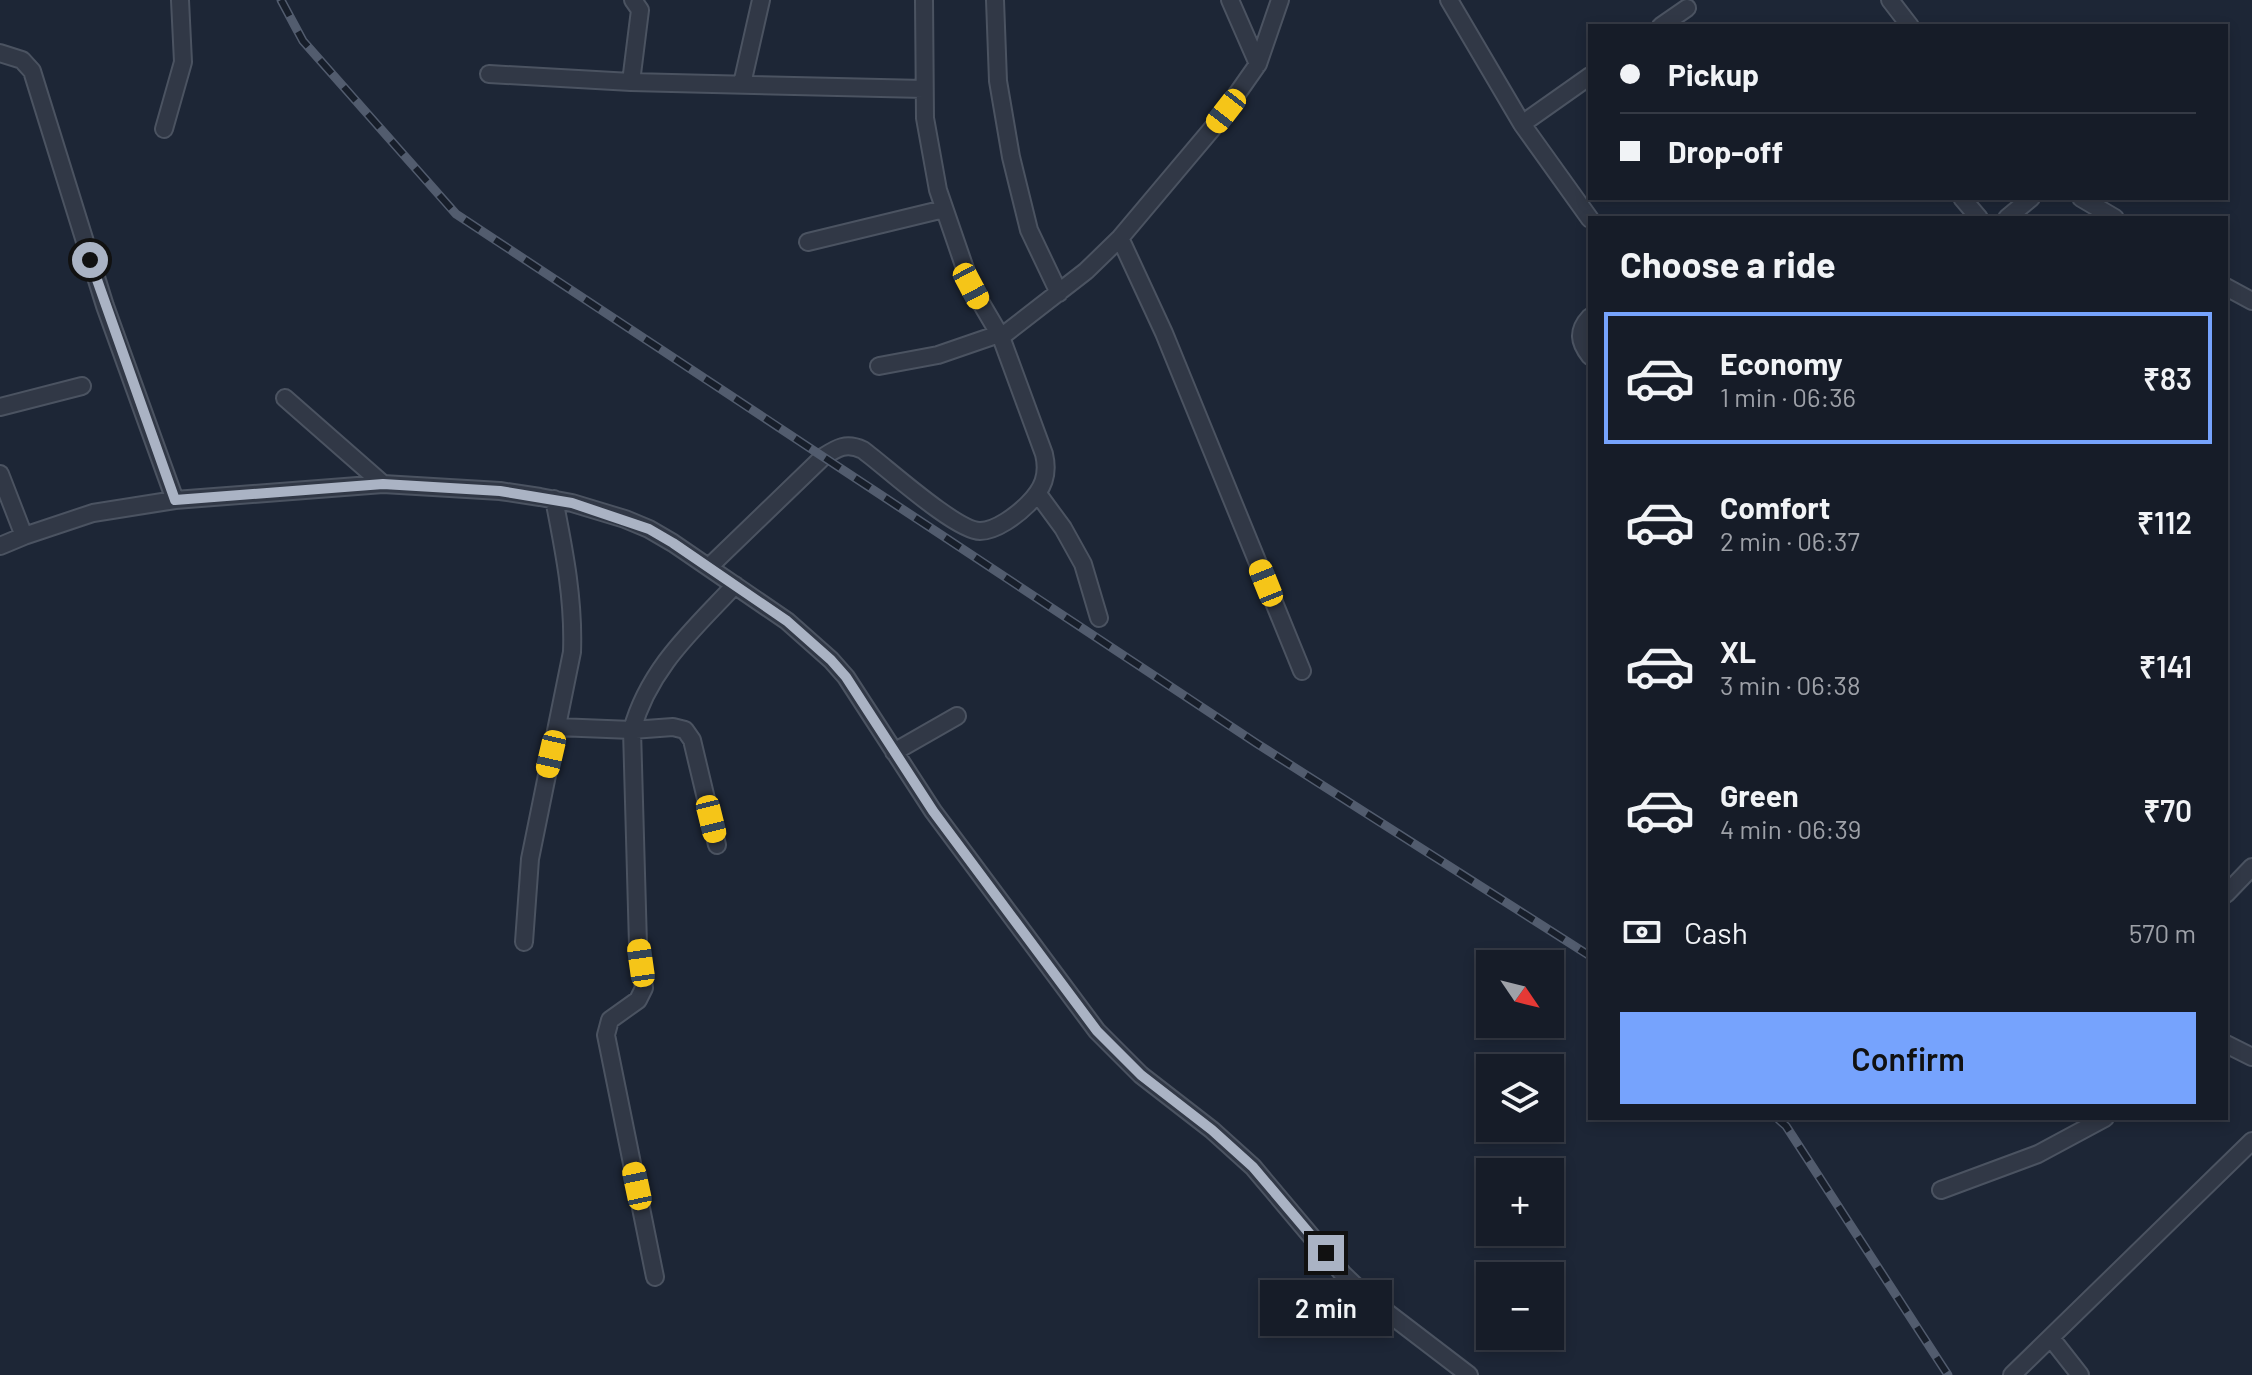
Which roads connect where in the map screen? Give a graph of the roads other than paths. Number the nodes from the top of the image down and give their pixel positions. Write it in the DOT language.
graph roads {
  1 [pos="180,0"];
  2 [pos="633,0"];
  3 [pos="761,0"];
  4 [pos="924,0"];
  5 [pos="995,0"];
  6 [pos="1230,0"];
  7 [pos="1280,0"];
  8 [pos="1449,0"];
  9 [pos="1890,0"];
  10 [pos="1689,3"];
  11 [pos="1663,24"];
  12 [pos="1908,24"];
  13 [pos="0,53"];
  14 [pos="1258,64"];
  15 [pos="489,74"];
  16 [pos="1588,77"];
  17 [pos="631,82"];
  18 [pos="742,84"];
  19 [pos="924,89"];
  20 [pos="1522,124"];
  21 [pos="164,129"];
  22 [pos="1964,200"];
  23 [pos="2029,200"];
  24 [pos="2084,200"];
  25 [pos="944,209"];
  26 [pos="1588,216"];
  27 [pos="1977,216"];
  28 [pos="2009,216"];
  29 [pos="2112,216"];
  30 [pos="1120,238"];
  31 [pos="808,242"];
  32 [pos="2228,288"];
  33 [pos="1059,293"];
  34 [pos="2252,301"];
  35 [pos="1588,320"];
  36 [pos="1000,336"];
  37 [pos="1588,353"];
  38 [pos="879,366"];
  39 [pos="82,386"];
  40 [pos="285,398"];
  41 [pos="0,407"];
  42 [pos="0,474"];
  43 [pos="383,484"];
  44 [pos="1038,494"];
  45 [pos="554,499"];
  46 [pos="175,500"];
  47 [pos="24,536"];
  48 [pos="0,546"];
  49 [pos="709,567"];
  50 [pos="735,585"];
  51 [pos="1099,618"];
  52 [pos="1302,671"];
  53 [pos="957,716"];
  54 [pos="557,727"];
  55 [pos="632,730"];
  56 [pos="894,752"];
  57 [pos="717,845"];
  58 [pos="2252,867"];
  59 [pos="2228,892"];
  60 [pos="524,942"];
  61 [pos="2228,1045"];
  62 [pos="2252,1057"];
  63 [pos="2101,1120"];
  64 [pos="2252,1141"];
  65 [pos="1941,1190"];
  66 [pos="655,1277"];
  67 [pos="2051,1338"];
  68 [pos="1469,1375"];
  69 [pos="2012,1375"];
  70 [pos="2080,1375"];
  1 -- 21 [label="street"];
  2 -- 17 [label="street"];
  3 -- 18 [label="street"];
  4 -- 19 [label="street"];
  5 -- 33 [label="street"];
  6 -- 14 [label="street"];
  7 -- 14 [label="street"];
  8 -- 20 [label="street"];
  9 -- 12 [label="street"];
  10 -- 11 [label="street"];
  13 -- 46 [label="street"];
  14 -- 30 [label="street"];
  15 -- 17 [label="street"];
  16 -- 20 [label="street"];
  17 -- 18 [label="street"];
  18 -- 19 [label="street"];
  19 -- 25 [label="street"];
  20 -- 26 [label="street"];
  22 -- 27 [label="street"];
  23 -- 28 [label="street"];
  24 -- 29 [label="street"];
  25 -- 31 [label="street"];
  25 -- 36 [label="street"];
  30 -- 33 [label="street"];
  30 -- 52 [label="street"];
  32 -- 34 [label="street"];
  33 -- 36 [label="street"];
  35 -- 37 [label="street"];
  36 -- 38 [label="street"];
  36 -- 44 [label="street"];
  39 -- 41 [label="street"];
  40 -- 43 [label="street"];
  42 -- 47 [label="street"];
  43 -- 45 [label="street"];
  43 -- 46 [label="street"];
  44 -- 49 [label="street"];
  44 -- 51 [label="street"];
  45 -- 49 [label="street"];
  45 -- 54 [label="street"];
  46 -- 47 [label="street"];
  47 -- 48 [label="street"];
  49 -- 50 [label="street"];
  50 -- 55 [label="street"];
  50 -- 56 [label="street"];
  53 -- 56 [label="street"];
  54 -- 55 [label="street"];
  54 -- 60 [label="street"];
  55 -- 57 [label="street"];
  55 -- 66 [label="street"];
  56 -- 68 [label="street"];
  58 -- 59 [label="street"];
  61 -- 62 [label="street"];
  63 -- 65 [label="street"];
  64 -- 67 [label="street"];
  67 -- 69 [label="street"];
  67 -- 70 [label="street"];
}
